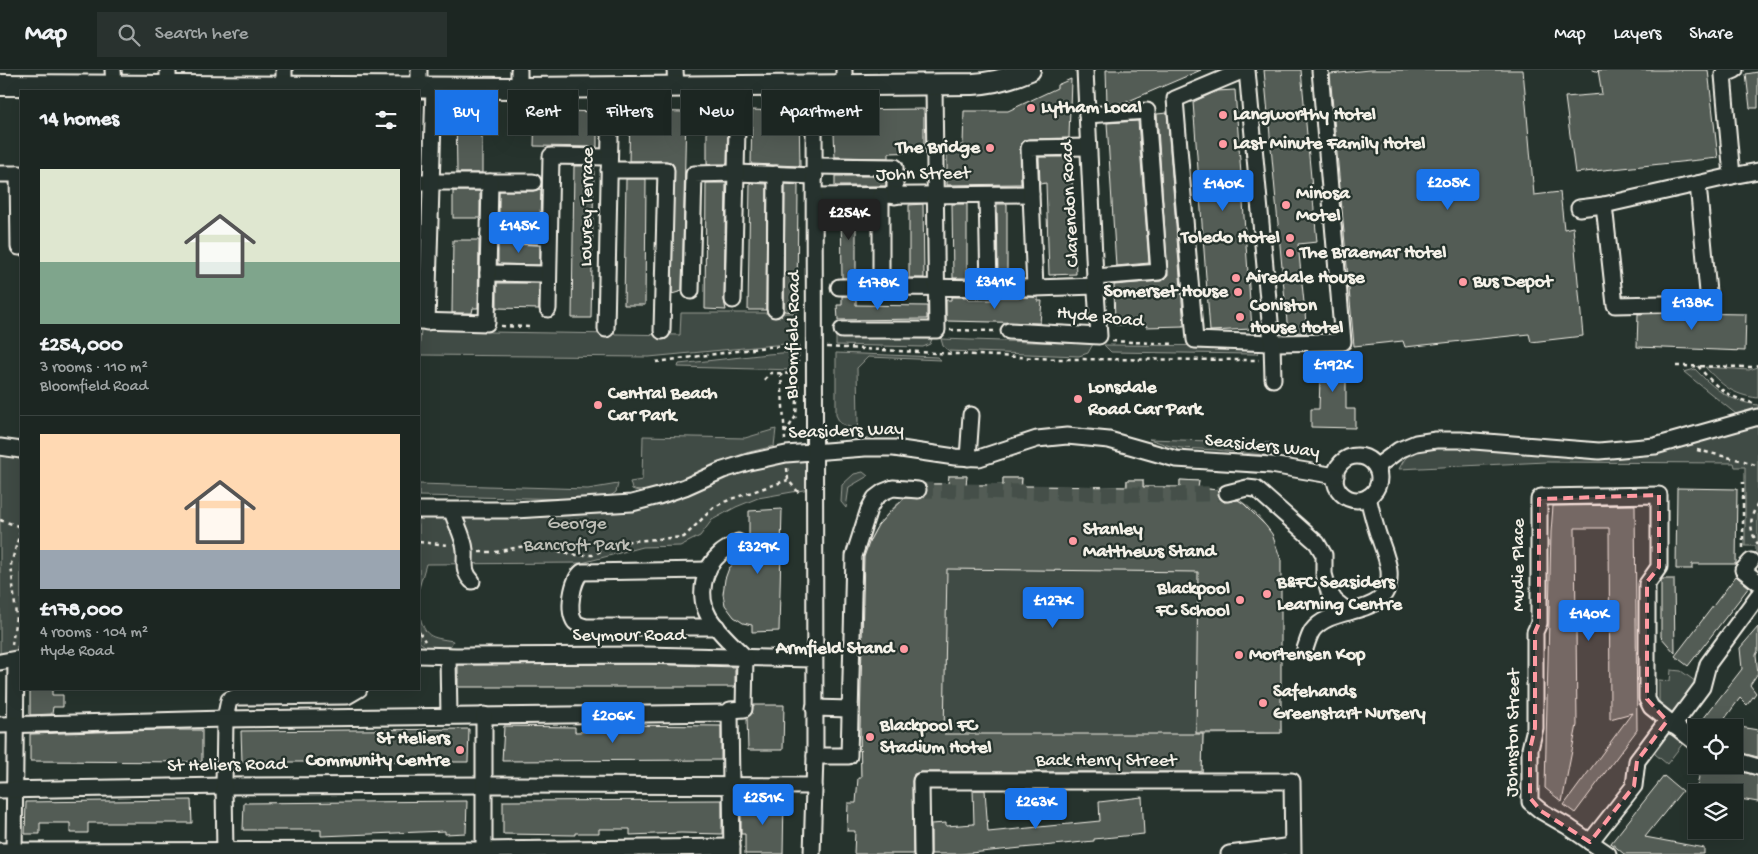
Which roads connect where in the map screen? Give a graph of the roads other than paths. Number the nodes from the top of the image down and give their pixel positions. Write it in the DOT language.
graph roads {
  1 [pos="1030,70"];
  2 [pos="1085,70"];
  3 [pos="1246,70"];
  4 [pos="1320,70"];
  5 [pos="1734,70"];
  6 [pos="113,77"];
  7 [pos="844,77"];
  8 [pos="985,77"];
  9 [pos="675,78"];
  10 [pos="519,79"];
  11 [pos="424,82"];
  12 [pos="173,83"];
  13 [pos="284,83"];
  14 [pos="0,85"];
  15 [pos="814,85"];
  16 [pos="934,85"];
  17 [pos="611,86"];
  18 [pos="738,86"];
  19 [pos="71,88"];
  20 [pos="1087,114"];
  21 [pos="1088,147"];
  22 [pos="609,163"];
  23 [pos="815,171"];
  24 [pos="1758,171"];
  25 [pos="736,173"];
  26 [pos="0,174"];
  27 [pos="20,174"];
  28 [pos="776,174"];
  29 [pos="1732,176"];
  30 [pos="425,182"];
  31 [pos="490,182"];
  32 [pos="533,182"];
  33 [pos="1698,184"];
  34 [pos="1031,194"];
  35 [pos="936,195"];
  36 [pos="987,195"];
  37 [pos="815,196"];
  38 [pos="888,196"];
  39 [pos="1604,205"];
  40 [pos="1579,208"];
  41 [pos="489,234"];
  42 [pos="542,236"];
  43 [pos="19,247"];
  44 [pos="488,273"];
  45 [pos="542,274"];
  46 [pos="1095,281"];
  47 [pos="839,287"];
  48 [pos="881,287"];
  49 [pos="937,288"];
  50 [pos="989,288"];
  51 [pos="1035,288"];
  52 [pos="691,291"];
  53 [pos="732,300"];
  54 [pos="548,309"];
  55 [pos="775,309"];
  56 [pos="423,322"];
  57 [pos="606,330"];
  58 [pos="842,330"];
  59 [pos="662,331"];
  60 [pos="1009,331"];
  61 [pos="1099,336"];
  62 [pos="1272,342"];
  63 [pos="1273,379"];
  64 [pos="972,415"];
  65 [pos="1758,417"];
  66 [pos="0,447"];
  67 [pos="20,450"];
  68 [pos="814,451"];
  69 [pos="968,458"];
  70 [pos="1376,467"];
  71 [pos="1336,476"];
  72 [pos="918,490"];
  73 [pos="1227,493"];
  74 [pos="1368,498"];
  75 [pos="420,510"];
  76 [pos="452,511"];
  77 [pos="738,542"];
  78 [pos="1747,566"];
  79 [pos="708,570"];
  80 [pos="472,581"];
  81 [pos="1758,582"];
  82 [pos="1757,598"];
  83 [pos="1350,612"];
  84 [pos="717,627"];
  85 [pos="1535,632"];
  86 [pos="1305,649"];
  87 [pos="420,655"];
  88 [pos="447,656"];
  89 [pos="745,657"];
  90 [pos="814,659"];
  91 [pos="8,661"];
  92 [pos="357,690"];
  93 [pos="814,708"];
  94 [pos="850,709"];
  95 [pos="730,713"];
  96 [pos="484,715"];
  97 [pos="449,716"];
  98 [pos="225,719"];
  99 [pos="1670,723"];
  100 [pos="8,725"];
  101 [pos="1688,737"];
  102 [pos="815,756"];
  103 [pos="1743,763"];
  104 [pos="1758,767"];
  105 [pos="484,785"];
  106 [pos="731,785"];
  107 [pos="224,786"];
  108 [pos="814,786"];
  109 [pos="7,790"];
  110 [pos="1590,842"];
  111 [pos="1292,850"];
  112 [pos="732,851"];
  113 [pos="9,852"];
  114 [pos="225,852"];
  115 [pos="484,852"];
  116 [pos="812,854"];
  117 [pos="922,854"];
  118 [pos="1229,854"];
  119 [pos="1608,854"];
  1 -- 8 [label="main road"];
  2 -- 20 [label="street, Clarendon Road"];
  3 -- 62 [label="street"];
  3 -- 62 [label="street"];
  4 -- 62 [label="street"];
  5 -- 29 [label="street"];
  6 -- 12 [label="main road"];
  6 -- 19 [label="main road"];
  7 -- 15 [label="main road"];
  7 -- 16 [label="main road"];
  8 -- 16 [label="main road"];
  9 -- 17 [label="main road"];
  9 -- 18 [label="main road"];
  10 -- 11 [label="main road"];
  10 -- 17 [label="main road"];
  11 -- 13 [label="main road"];
  11 -- 30 [label="street"];
  12 -- 13 [label="main road"];
  14 -- 19 [label="main road"];
  15 -- 18 [label="main road"];
  15 -- 23 [label="street, Bloomfield Road"];
  16 -- 35 [label="street"];
  17 -- 22 [label="street, Lowrey Terrace"];
  18 -- 25 [label="street"];
  20 -- 21 [label="street, Clarendon Road"];
  20 -- 46 [label="street"];
  21 -- 34 [label="street"];
  21 -- 46 [label="street, Clarendon Road"];
  22 -- 54 [label="street"];
  22 -- 57 [label="street, Lowrey Terrace"];
  22 -- 59 [label="street"];
  23 -- 28 [label="street"];
  23 -- 37 [label="street, Bloomfield Road"];
  23 -- 38 [label="street"];
  24 -- 29 [label="street"];
  25 -- 28 [label="street"];
  25 -- 52 [label="street"];
  25 -- 53 [label="street"];
  26 -- 27 [label="street"];
  27 -- 43 [label="street"];
  28 -- 55 [label="street"];
  29 -- 33 [label="street"];
  30 -- 31 [label="street"];
  30 -- 56 [label="street"];
  31 -- 32 [label="street"];
  31 -- 41 [label="street"];
  33 -- 39 [label="street"];
  33 -- 39 [label="street"];
  34 -- 36 [label="street, John Street"];
  34 -- 51 [label="street"];
  35 -- 36 [label="street, John Street"];
  35 -- 38 [label="street, John Street"];
  35 -- 49 [label="street"];
  36 -- 50 [label="street"];
  37 -- 38 [label="street, John Street"];
  37 -- 68 [label="street, Bloomfield Road"];
  38 -- 48 [label="street"];
  39 -- 40 [label="street"];
  41 -- 42 [label="street"];
  41 -- 44 [label="street"];
  44 -- 45 [label="street"];
  44 -- 56 [label="street"];
  46 -- 51 [label="street"];
  46 -- 61 [label="street, Clarendon Road"];
  47 -- 48 [label="street"];
  48 -- 49 [label="street"];
  49 -- 50 [label="street"];
  49 -- 58 [label="street"];
  50 -- 51 [label="street"];
  60 -- 61 [label="street, Hyde Road"];
  62 -- 63 [label="street"];
  64 -- 69 [label="street"];
  65 -- 70 [label="street"];
  66 -- 67 [label="street"];
  68 -- 69 [label="street, Seasiders Way"];
  68 -- 76 [label="street, Seasiders Way"];
  68 -- 90 [label="street, Bloomfield Road"];
  69 -- 71 [label="street, Seasiders Way"];
  70 -- 71 [label="street"];
  70 -- 74 [label="street"];
  71 -- 74 [label="street"];
  72 -- 94 [label="street"];
  73 -- 83 [label="street"];
  74 -- 83 [label="street"];
  75 -- 76 [label="street, Seasiders Way"];
  76 -- 80 [label="street"];
  77 -- 79 [label="street"];
  78 -- 81 [label="street"];
  79 -- 84 [label="street"];
  79 -- 84 [label="street"];
  82 -- 99 [label="street"];
  83 -- 86 [label="street"];
  84 -- 89 [label="street"];
  85 -- 99 [label="street, Mudie Place"];
  85 -- 110 [label="street, Johnston Street"];
  87 -- 88 [label="street, Seymour Road"];
  88 -- 89 [label="street, Seymour Road"];
  88 -- 97 [label="street"];
  89 -- 90 [label="street, Seymour Road"];
  89 -- 95 [label="street"];
  90 -- 93 [label="street, Bloomfield Road"];
  91 -- 100 [label="street"];
  92 -- 98 [label="street"];
  93 -- 94 [label="street"];
  93 -- 102 [label="street, Bloomfield Road"];
  94 -- 102 [label="street"];
  95 -- 96 [label="street"];
  95 -- 106 [label="street"];
  96 -- 97 [label="street"];
  96 -- 105 [label="street"];
  97 -- 98 [label="street"];
  98 -- 100 [label="street"];
  98 -- 107 [label="street"];
  99 -- 101 [label="street"];
  99 -- 110 [label="street"];
  100 -- 109 [label="street"];
  102 -- 108 [label="street, Bloomfield Road"];
  103 -- 104 [label="street"];
  105 -- 106 [label="street, St Heliers Road"];
  105 -- 107 [label="street, St Heliers Road"];
  105 -- 115 [label="street"];
  106 -- 108 [label="street, St Heliers Road"];
  106 -- 112 [label="street"];
  107 -- 109 [label="street, St Heliers Road"];
  107 -- 114 [label="street"];
  108 -- 116 [label="street, Bloomfield Road"];
  109 -- 113 [label="street"];
  110 -- 119 [label="street, Johnston Street"];
  111 -- 117 [label="street, Back Henry Street"];
  111 -- 118 [label="street"];
  112 -- 115 [label="street"];
  113 -- 114 [label="street"];
  114 -- 115 [label="street"];
}
